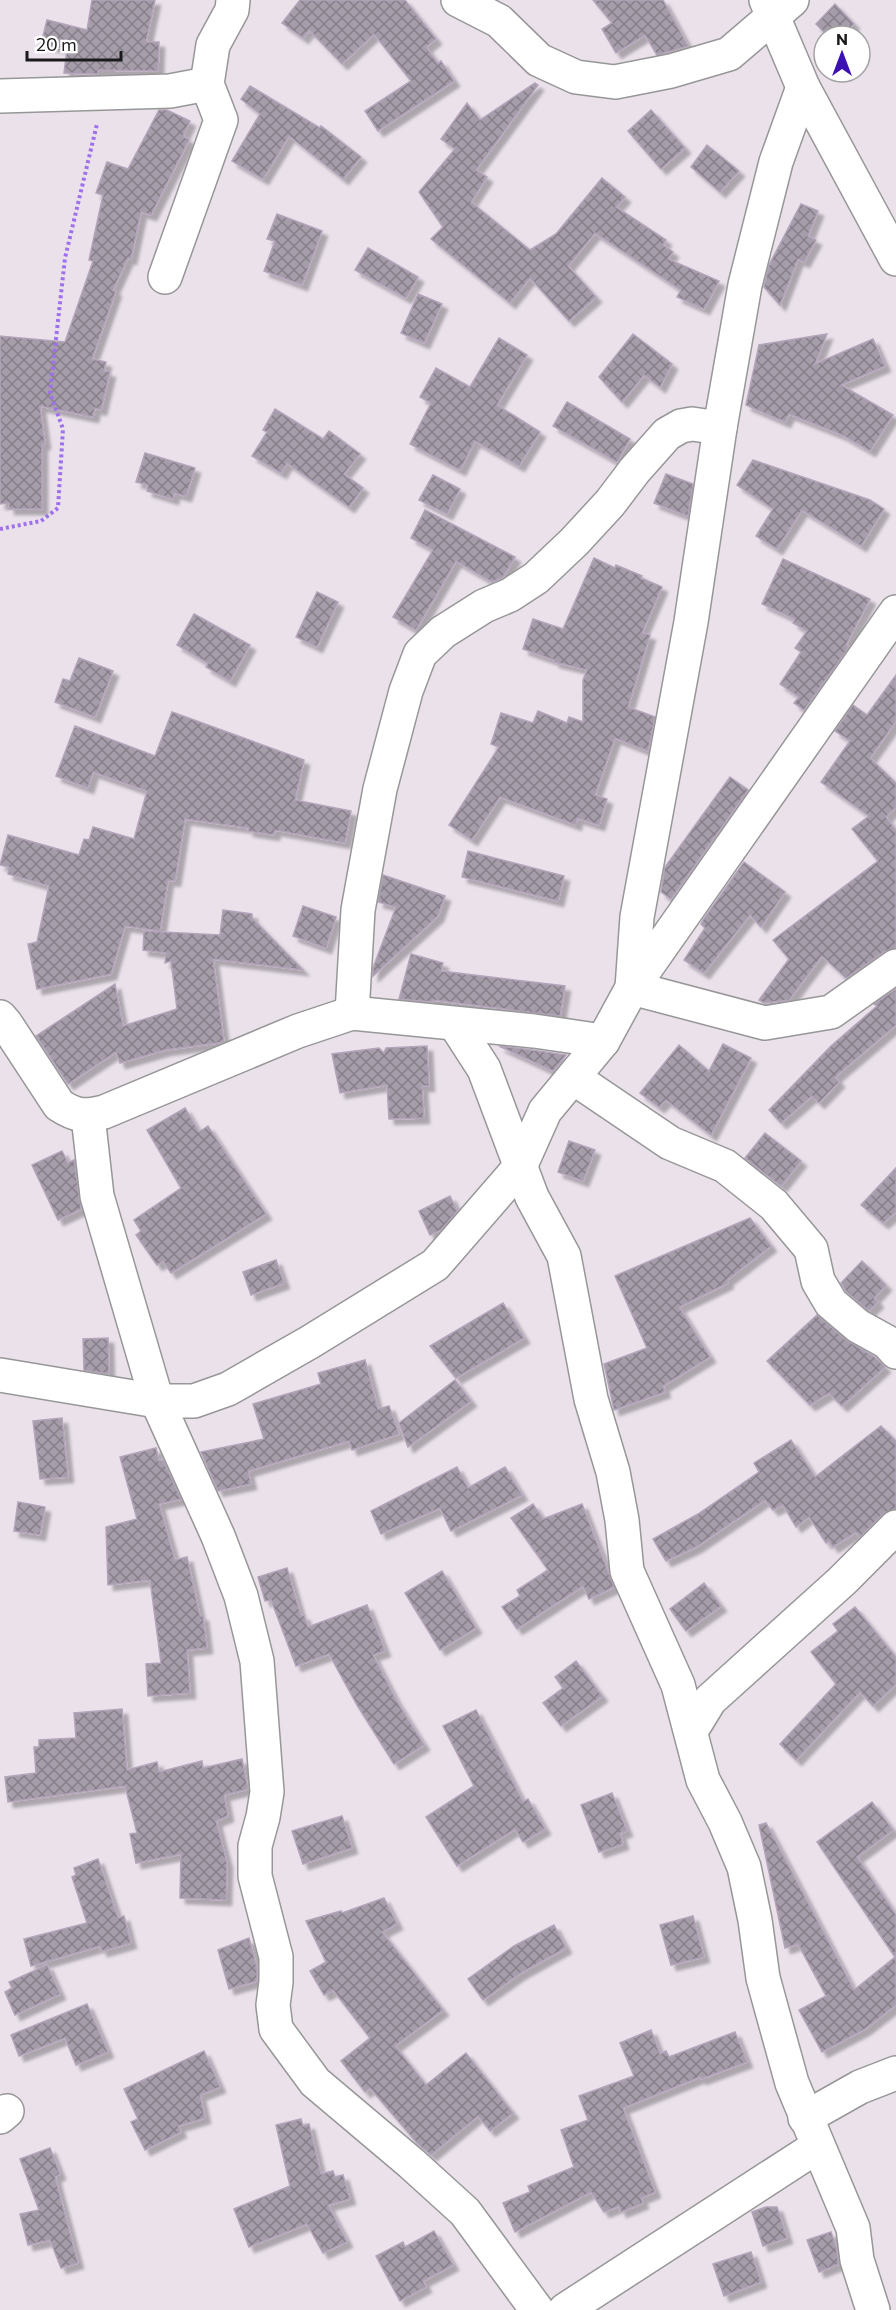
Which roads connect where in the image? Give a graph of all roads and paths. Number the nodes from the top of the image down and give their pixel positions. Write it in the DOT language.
graph roads {
  1 [pos="233,0"];
  2 [pos="458,0"];
  3 [pos="777,5"];
  4 [pos="207,84"];
  5 [pos="803,87"];
  6 [pos="104,94"];
  7 [pos="0,96"];
  8 [pos="896,259"];
  9 [pos="165,276"];
  10 [pos="720,428"];
  11 [pos="0,529"];
  12 [pos="896,612"];
  13 [pos="896,966"];
  14 [pos="632,988"];
  15 [pos="352,1013"];
  16 [pos="0,1017"];
  17 [pos="455,1024"];
  18 [pos="603,1041"];
  19 [pos="574,1078"];
  20 [pos="88,1116"];
  21 [pos="520,1167"];
  22 [pos="896,1352"];
  23 [pos="0,1375"];
  24 [pos="157,1401"];
  25 [pos="896,1527"];
  26 [pos="691,1731"];
  27 [pos="896,2073"];
  28 [pos="812,2132"];
  29 [pos="537,2310"];
  30 [pos="565,2310"];
  31 [pos="873,2310"];
  1 -- 4 [label="street"];
  2 -- 3 [label="street"];
  3 -- 5 [label="street"];
  4 -- 6 [label="street"];
  4 -- 9 [label="street"];
  5 -- 8 [label="street"];
  5 -- 10 [label="street"];
  6 -- 7 [label="street"];
  6 -- 11 [label="path"];
  10 -- 14 [label="street"];
  10 -- 15 [label="street"];
  12 -- 14 [label="street"];
  13 -- 14 [label="street"];
  14 -- 18 [label="street"];
  15 -- 17 [label="street"];
  15 -- 20 [label="street"];
  16 -- 20 [label="street"];
  17 -- 18 [label="street"];
  17 -- 21 [label="street"];
  18 -- 19 [label="street"];
  19 -- 21 [label="street"];
  19 -- 22 [label="street"];
  20 -- 24 [label="street"];
  21 -- 24 [label="street"];
  21 -- 26 [label="street"];
  23 -- 24 [label="street"];
  24 -- 29 [label="street"];
  25 -- 26 [label="street"];
  26 -- 28 [label="street"];
  27 -- 28 [label="street"];
  28 -- 30 [label="street"];
  28 -- 31 [label="street"];
}
